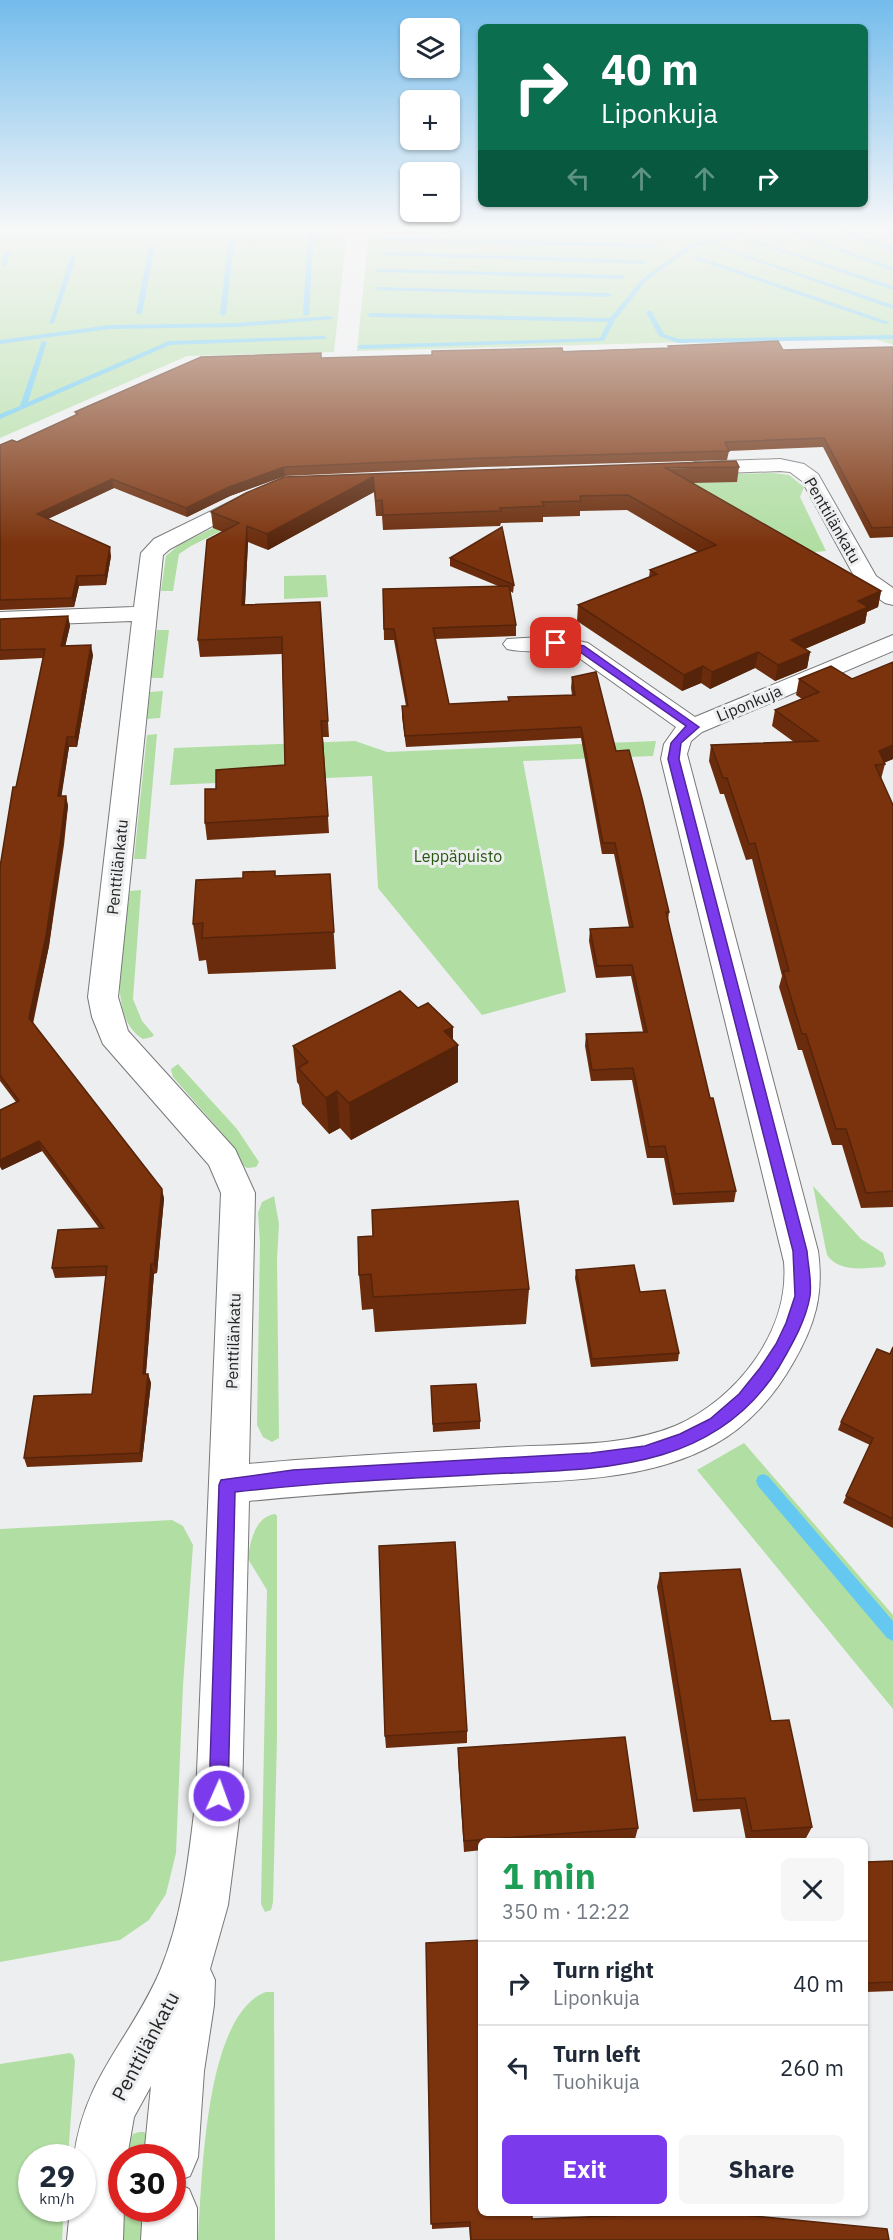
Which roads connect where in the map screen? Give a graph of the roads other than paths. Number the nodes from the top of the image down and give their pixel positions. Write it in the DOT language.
graph roads {
  1 [pos="672,469"];
  2 [pos="277,486"];
  3 [pos="893,598"];
  4 [pos="144,614"];
  5 [pos="0,619"];
  6 [pos="893,642"];
  7 [pos="515,644"];
  8 [pos="693,727"];
  9 [pos="227,1485"];
  10 [pos="188,1960"];
  11 [pos="172,2144"];
  12 [pos="169,2222"];
  13 [pos="95,2240"];
  14 [pos="168,2240"];
  1 -- 3 [label="street, Penttilänkatu"];
  2 -- 4 [label="street, Penttilänkatu"];
  4 -- 5 [label="street"];
  4 -- 9 [label="street, Penttilänkatu"];
  6 -- 8 [label="street, Liponkuja"];
  7 -- 8 [label="street"];
  8 -- 9 [label="street, Liponkuja"];
  9 -- 10 [label="street, Penttilänkatu"];
  10 -- 11 [label="street, Penttilänkatu"];
  10 -- 13 [label="street, Penttilänkatu"];
  12 -- 14 [label="street"];
}
